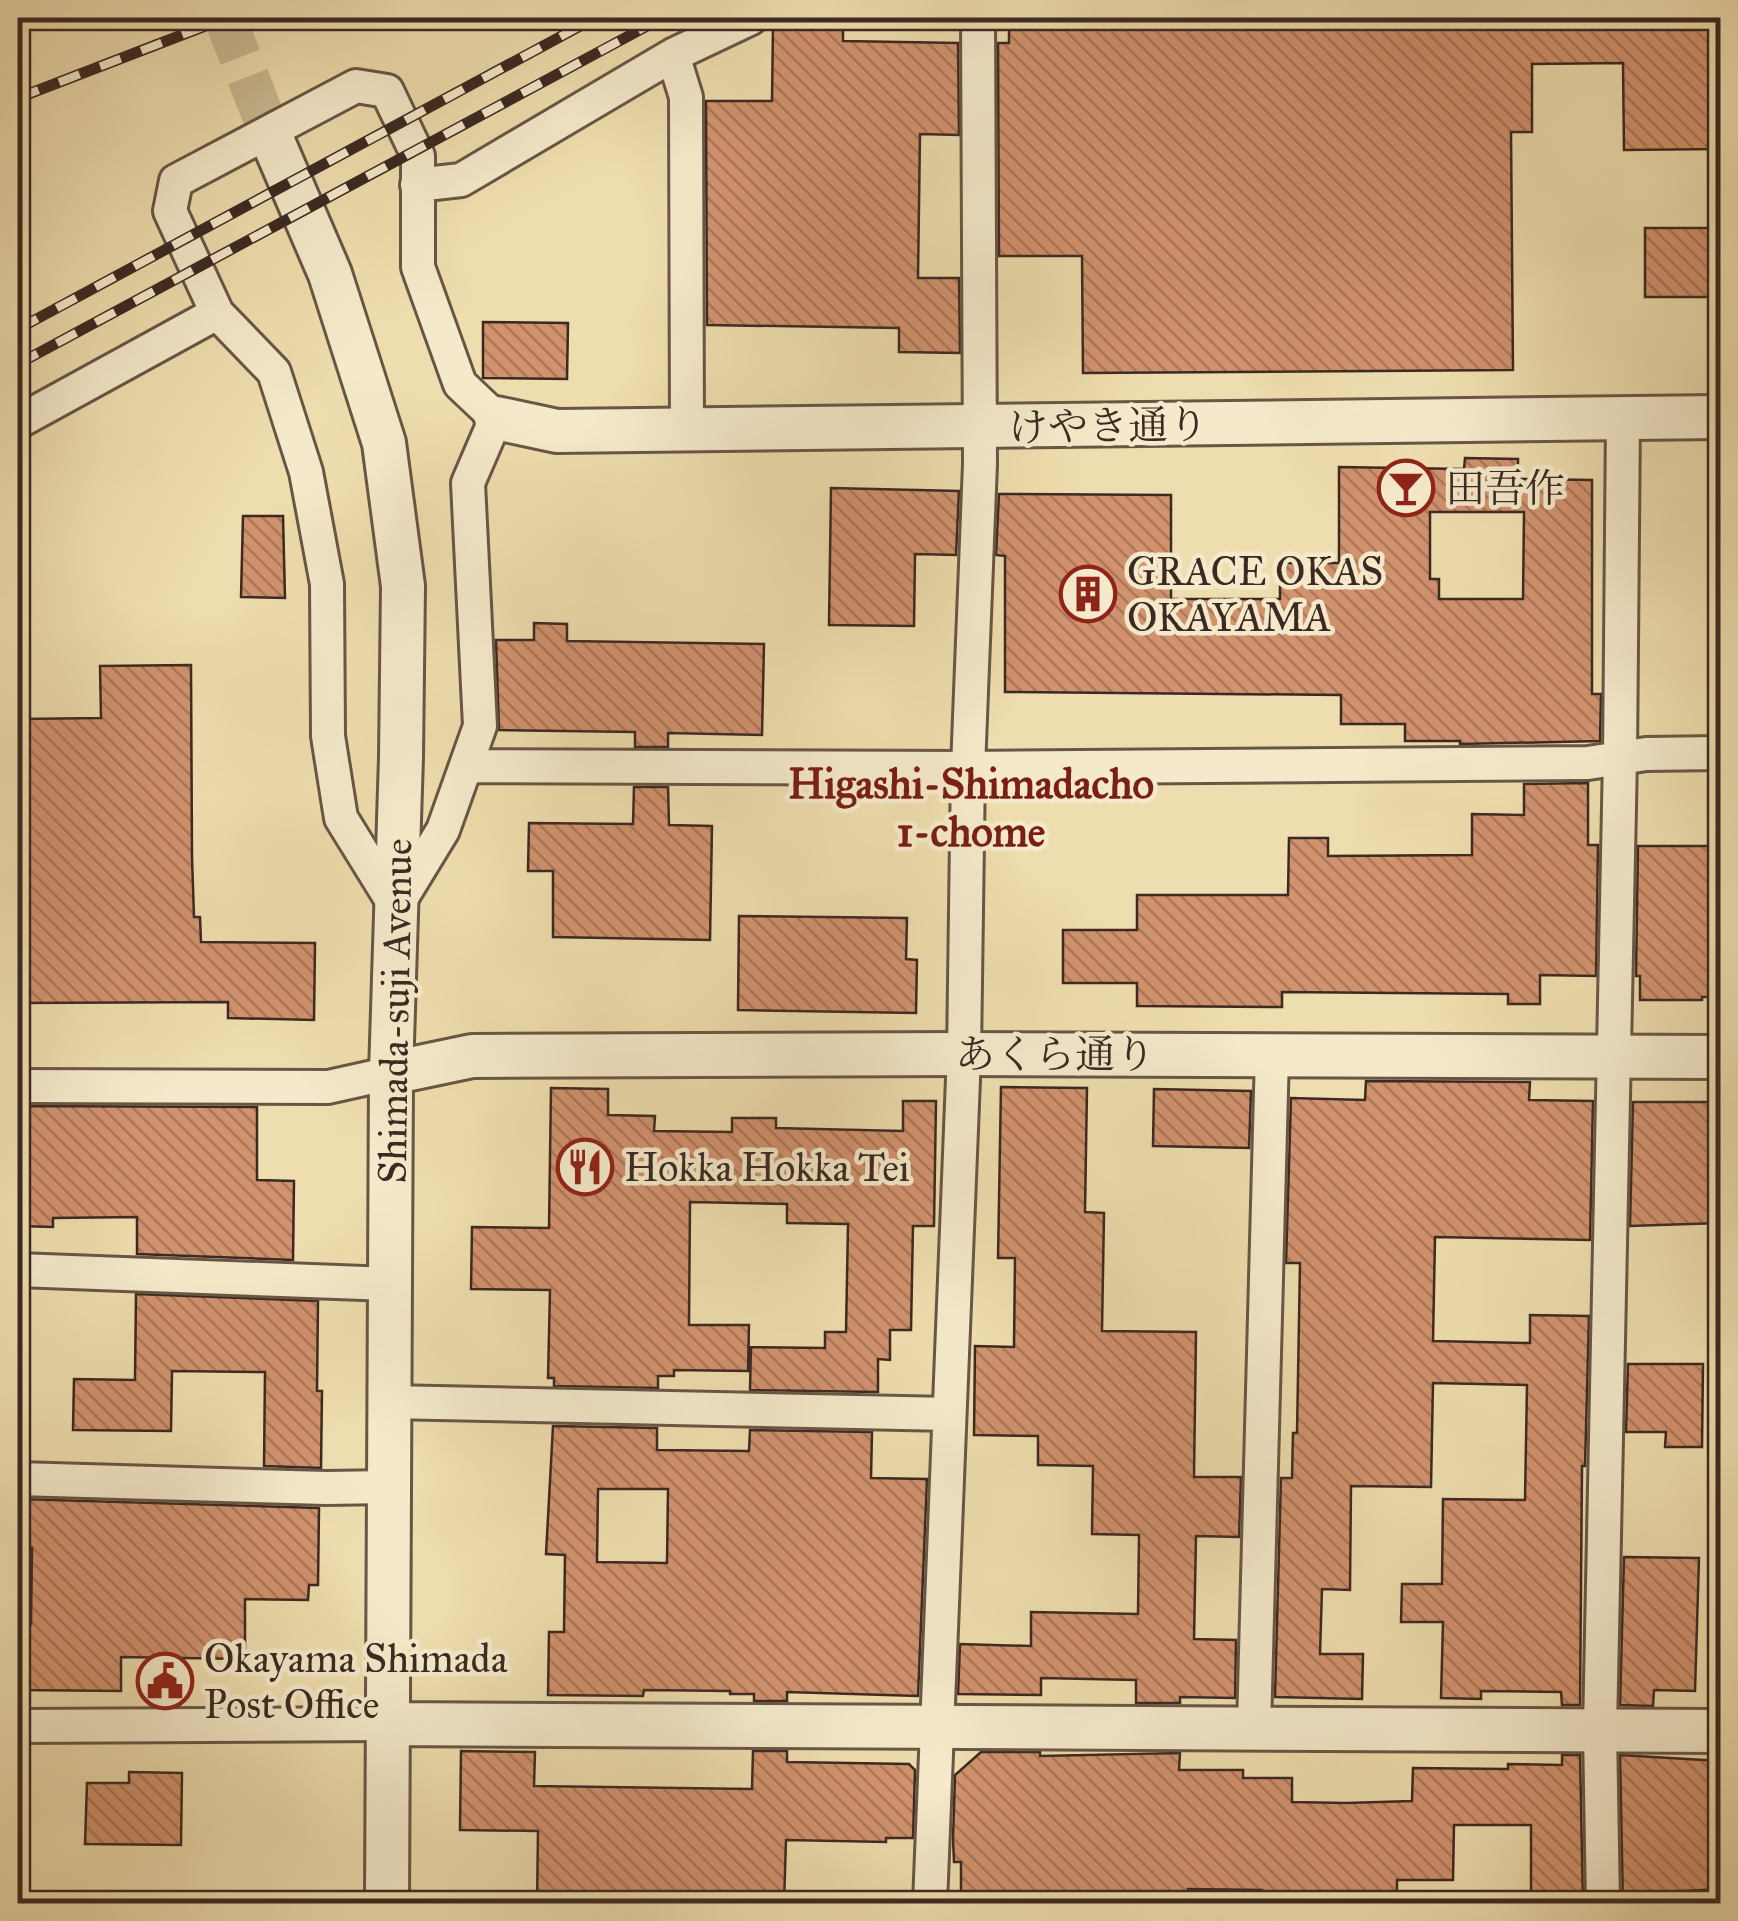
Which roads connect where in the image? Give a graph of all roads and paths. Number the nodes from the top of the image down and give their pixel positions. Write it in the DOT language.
graph roads {
  1 [pos="751,18"];
  2 [pos="978,18"];
  3 [pos="672,55"];
  4 [pos="272,139"];
  5 [pos="417,185"];
  6 [pos="217,314"];
  7 [pos="1720,416"];
  8 [pos="496,418"];
  9 [pos="1622,419"];
  10 [pos="18,422"];
  11 [pos="980,428"];
  12 [pos="687,430"];
  13 [pos="1720,753"];
  14 [pos="1620,758"];
  15 [pos="467,766"];
  16 [pos="968,768"];
  17 [pos="396,906"];
  18 [pos="964,1054"];
  19 [pos="1272,1054"];
  20 [pos="1613,1056"];
  21 [pos="1720,1057"];
  22 [pos="391,1073"];
  23 [pos="18,1086"];
  24 [pos="18,1270"];
  25 [pos="390,1284"];
  26 [pos="389,1402"];
  27 [pos="949,1414"];
  28 [pos="18,1479"];
  29 [pos="389,1486"];
  30 [pos="388,1724"];
  31 [pos="18,1726"];
  32 [pos="935,1727"];
  33 [pos="1254,1728"];
  34 [pos="1600,1730"];
  35 [pos="1720,1731"];
  36 [pos="387,1904"];
  37 [pos="930,1904"];
  38 [pos="1603,1904"];
  1 -- 3 [label="street"];
  2 -- 11 [label="street"];
  3 -- 5 [label="street"];
  3 -- 12 [label="street"];
  4 -- 17 [label="street, Shimada-suji Avenue"];
  5 -- 6 [label="street"];
  5 -- 8 [label="street"];
  6 -- 10 [label="street"];
  6 -- 17 [label="street"];
  7 -- 9 [label="street, けやき通り"];
  8 -- 12 [label="street, けやき通り"];
  8 -- 15 [label="street"];
  9 -- 11 [label="street, けやき通り"];
  9 -- 14 [label="street"];
  11 -- 12 [label="street, けやき通り"];
  11 -- 16 [label="street"];
  13 -- 14 [label="street"];
  14 -- 16 [label="street"];
  14 -- 20 [label="street"];
  15 -- 16 [label="street"];
  15 -- 17 [label="street"];
  16 -- 18 [label="street"];
  17 -- 22 [label="street, Shimada-suji Avenue"];
  18 -- 19 [label="street, あくら通り"];
  18 -- 22 [label="street, あくら通り"];
  18 -- 27 [label="street"];
  19 -- 20 [label="street, あくら通り"];
  19 -- 33 [label="street"];
  20 -- 21 [label="street, あくら通り"];
  20 -- 34 [label="street"];
  22 -- 23 [label="street"];
  22 -- 25 [label="street, Shimada-suji Avenue"];
  24 -- 25 [label="street"];
  25 -- 26 [label="street, Shimada-suji Avenue"];
  26 -- 27 [label="street"];
  26 -- 29 [label="street, Shimada-suji Avenue"];
  27 -- 32 [label="street"];
  28 -- 29 [label="street"];
  29 -- 30 [label="street, Shimada-suji Avenue"];
  30 -- 31 [label="street"];
  30 -- 32 [label="street"];
  30 -- 36 [label="street, Shimada-suji Avenue"];
  32 -- 33 [label="street"];
  32 -- 37 [label="street"];
  33 -- 34 [label="street"];
  34 -- 35 [label="street"];
  34 -- 38 [label="street"];
}
